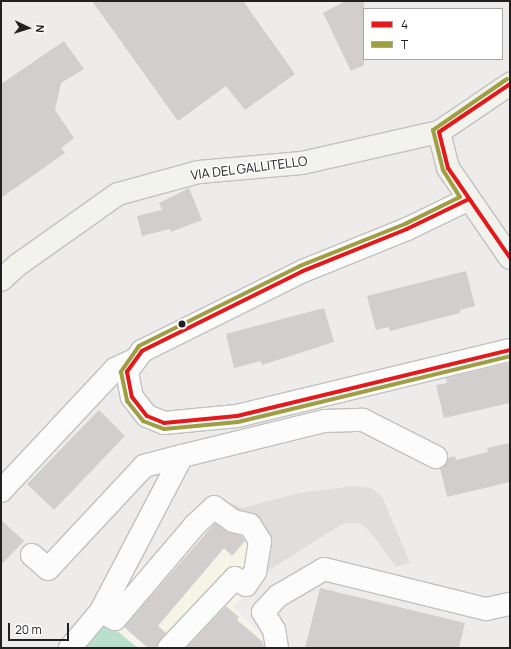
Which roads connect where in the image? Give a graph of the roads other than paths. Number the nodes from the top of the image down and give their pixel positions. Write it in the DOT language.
graph roads {
  1 [pos="510,84"];
  2 [pos="439,132"];
  3 [pos="469,199"];
  4 [pos="510,258"];
  5 [pos="1,280"];
  6 [pos="510,350"];
  7 [pos="136,359"];
  8 [pos="182,456"];
  9 [pos="436,457"];
  10 [pos="1,491"];
  11 [pos="32,555"];
  12 [pos="510,604"];
  13 [pos="101,611"];
  14 [pos="70,648"];
  15 [pos="169,648"];
  16 [pos="277,648"];
  1 -- 2 [label="street, VIA DEL GALLITELLO"];
  2 -- 3 [label="street"];
  2 -- 5 [label="street, VIA DEL GALLITELLO"];
  3 -- 4 [label="street"];
  3 -- 7 [label="street"];
  6 -- 7 [label="street"];
  7 -- 10 [label="street"];
  8 -- 9 [label="street"];
  8 -- 11 [label="street"];
  8 -- 13 [label="street"];
  12 -- 16 [label="street"];
  13 -- 14 [label="street"];
  13 -- 15 [label="street"];
}
